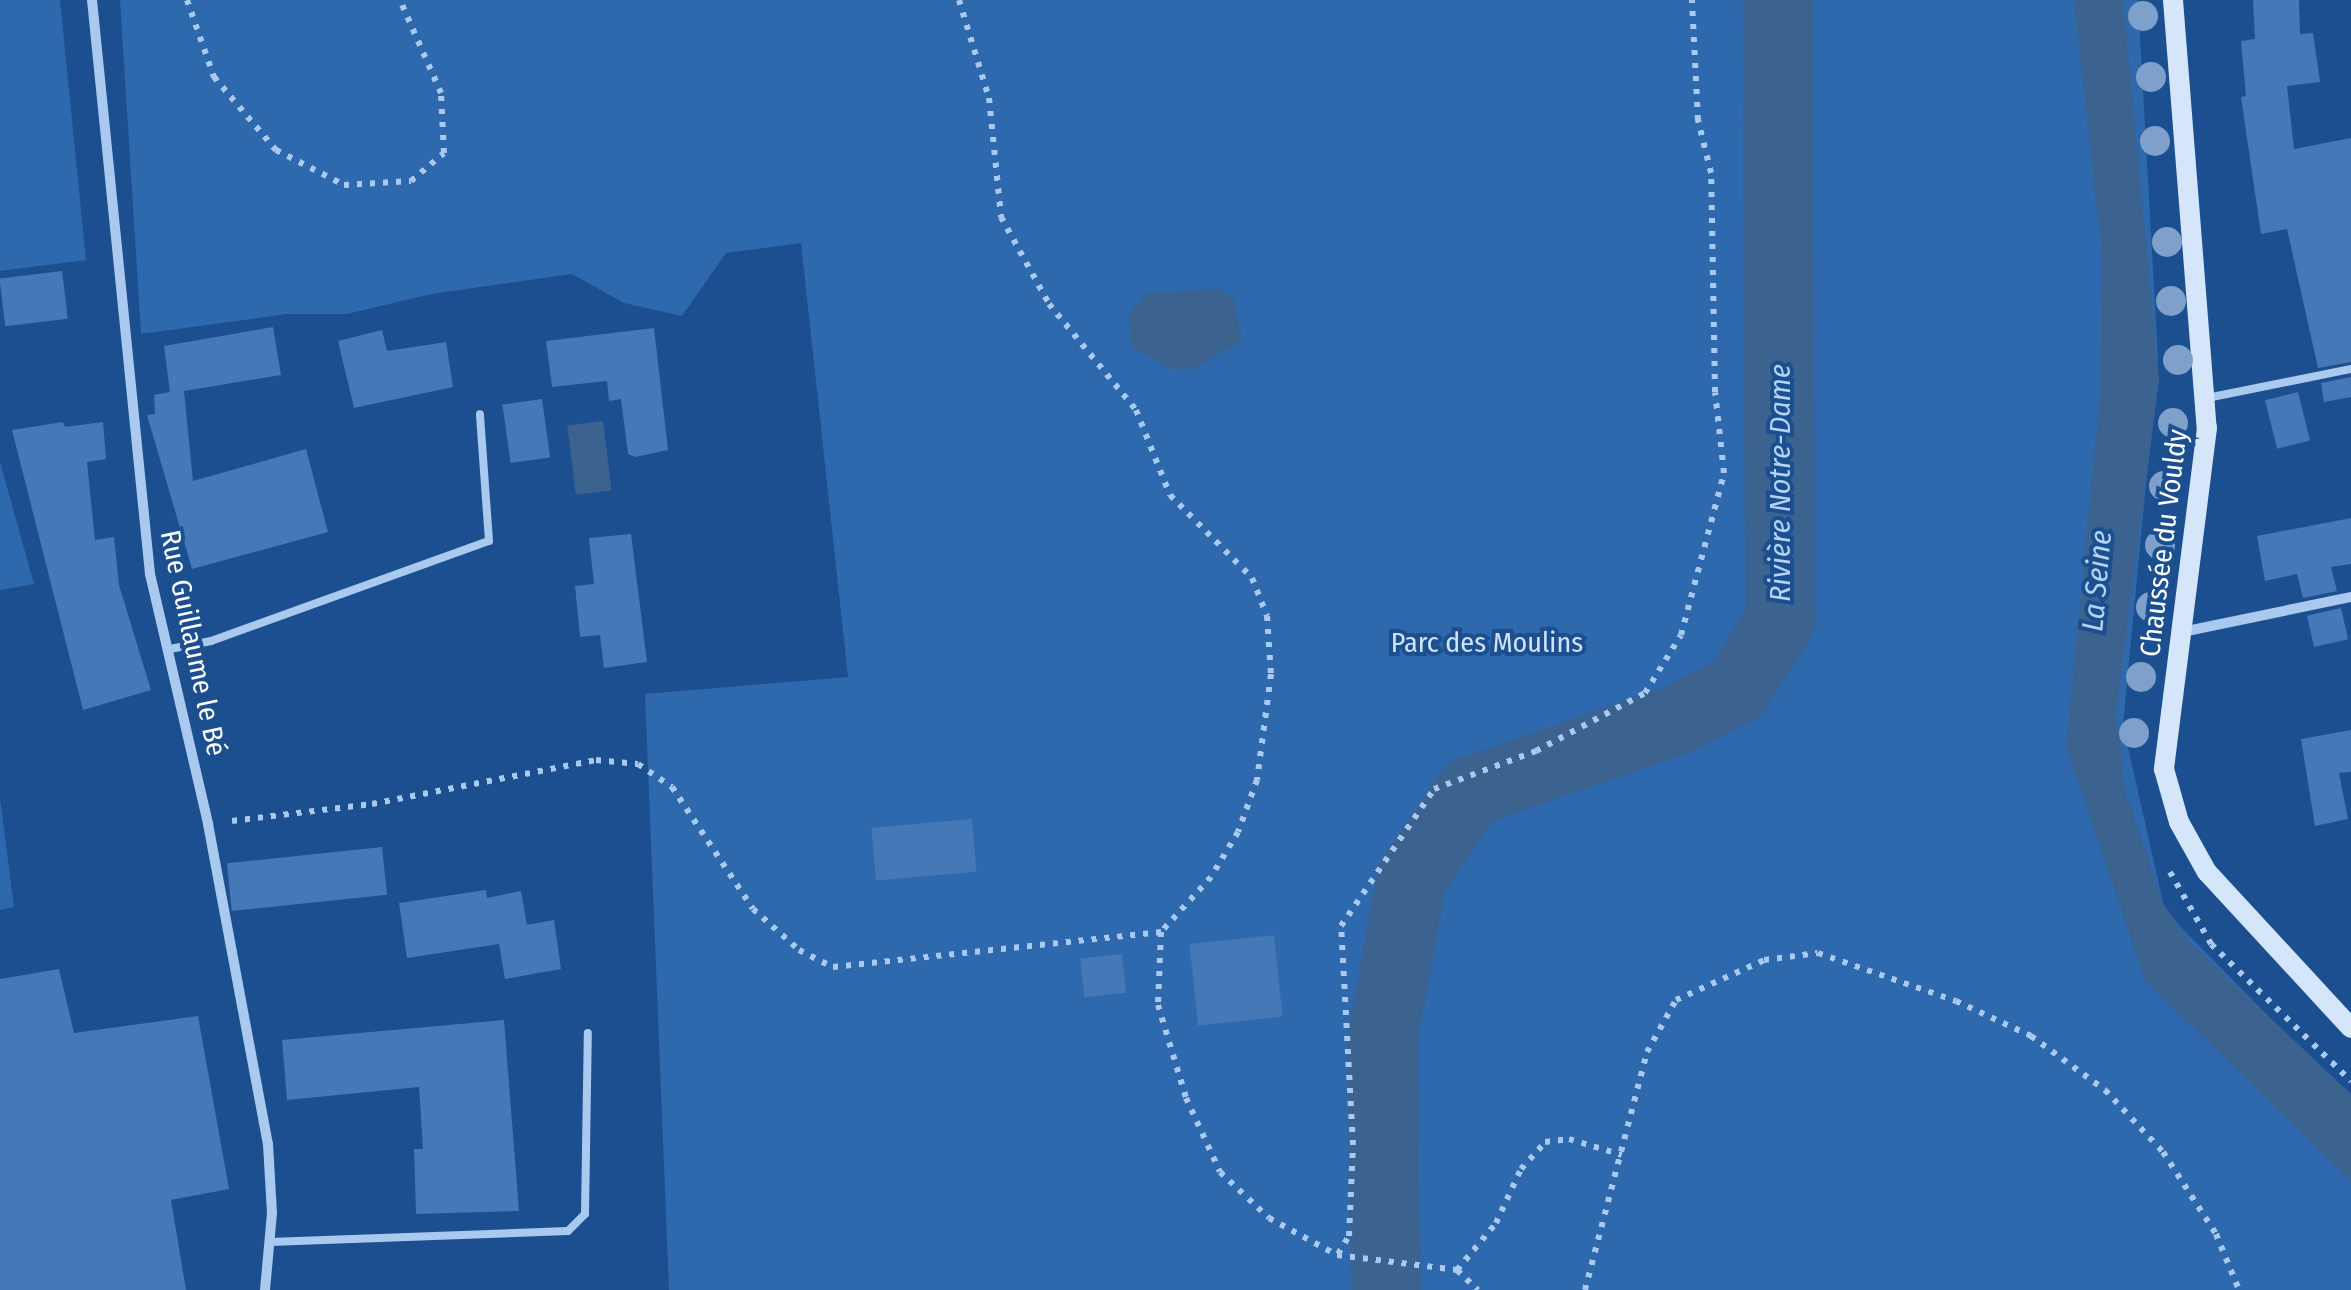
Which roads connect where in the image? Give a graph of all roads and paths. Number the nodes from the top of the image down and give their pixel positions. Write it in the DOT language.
graph roads {
  1 [pos="92,0"];
  2 [pos="187,0"];
  3 [pos="400,0"];
  4 [pos="959,0"];
  5 [pos="1692,0"];
  6 [pos="2173,0"];
  7 [pos="2351,369"];
  8 [pos="2206,398"];
  9 [pos="480,414"];
  10 [pos="2351,597"];
  11 [pos="2181,632"];
  12 [pos="170,649"];
  13 [pos="208,824"];
  14 [pos="1161,932"];
  15 [pos="2351,1028"];
  16 [pos="588,1033"];
  17 [pos="1622,1154"];
  18 [pos="270,1242"];
  19 [pos="1338,1255"];
  20 [pos="1457,1270"];
  21 [pos="265,1290"];
  22 [pos="1478,1290"];
  23 [pos="1586,1290"];
  24 [pos="2239,1290"];
  1 -- 12 [label="street, Rue Guillaume le Bé"];
  2 -- 3 [label="path"];
  4 -- 14 [label="path"];
  5 -- 19 [label="path"];
  6 -- 8 [label="street, Chaussée du Vouldy"];
  7 -- 8 [label="lane"];
  8 -- 11 [label="street, Chaussée du Vouldy"];
  9 -- 12 [label="lane"];
  10 -- 11 [label="street"];
  11 -- 15 [label="street, Chaussée du Vouldy"];
  12 -- 13 [label="street, Rue Guillaume le Bé"];
  13 -- 14 [label="path"];
  13 -- 18 [label="street, Rue Guillaume le Bé"];
  14 -- 19 [label="path"];
  16 -- 18 [label="lane"];
  17 -- 20 [label="path"];
  17 -- 23 [label="path"];
  17 -- 24 [label="path"];
  18 -- 21 [label="street, Rue Guillaume le Bé"];
  19 -- 20 [label="path"];
  20 -- 22 [label="path"];
}
